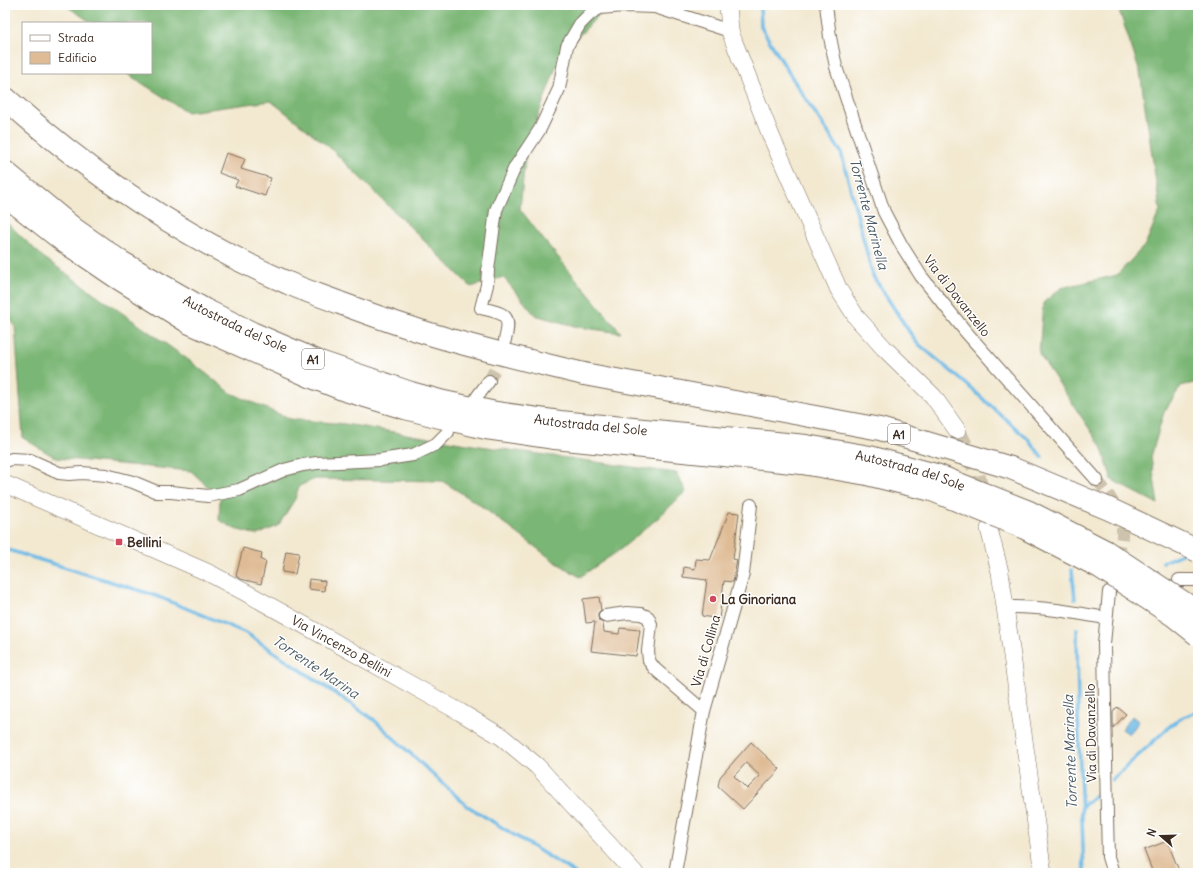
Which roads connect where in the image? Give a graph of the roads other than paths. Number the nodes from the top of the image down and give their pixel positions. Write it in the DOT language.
graph roads {
  1 [pos="728,5"];
  2 [pos="826,5"];
  3 [pos="730,31"];
  4 [pos="5,98"];
  5 [pos="5,172"];
  6 [pos="5,195"];
  7 [pos="505,340"];
  8 [pos="489,381"];
  9 [pos="477,397"];
  10 [pos="957,430"];
  11 [pos="448,432"];
  12 [pos="665,441"];
  13 [pos="5,461"];
  14 [pos="1097,480"];
  15 [pos="5,484"];
  16 [pos="751,505"];
  17 [pos="989,529"];
  18 [pos="1198,551"];
  19 [pos="1179,580"];
  20 [pos="1198,580"];
  21 [pos="1109,592"];
  22 [pos="1005,607"];
  23 [pos="1198,615"];
  24 [pos="605,616"];
  25 [pos="1106,618"];
  26 [pos="1198,635"];
  27 [pos="704,711"];
  28 [pos="635,873"];
  29 [pos="676,873"];
  30 [pos="1043,873"];
  31 [pos="1113,873"];
  1 -- 3 [label="street"];
  2 -- 14 [label="street, Via di Davanzello"];
  3 -- 7 [label="street"];
  3 -- 10 [label="street"];
  4 -- 18 [label="highway, A1, bridge"];
  5 -- 12 [label="highway, Autostrada del Sole / A1"];
  6 -- 12 [label="highway, Autostrada del Sole / A1"];
  8 -- 9 [label="street"];
  11 -- 13 [label="street"];
  12 -- 23 [label="highway, Autostrada del Sole / A1, bridge"];
  12 -- 26 [label="highway, Autostrada del Sole / A1, bridge"];
  15 -- 28 [label="street, Via Vincenzo Bellini"];
  16 -- 27 [label="street, Via di Collina"];
  17 -- 22 [label="street"];
  19 -- 20 [label="street"];
  21 -- 25 [label="street, Via di Davanzello"];
  22 -- 25 [label="street"];
  22 -- 30 [label="street"];
  24 -- 27 [label="street, Via di Collina"];
  25 -- 31 [label="street, Via di Davanzello"];
  27 -- 29 [label="street, Via di Collina"];
}
